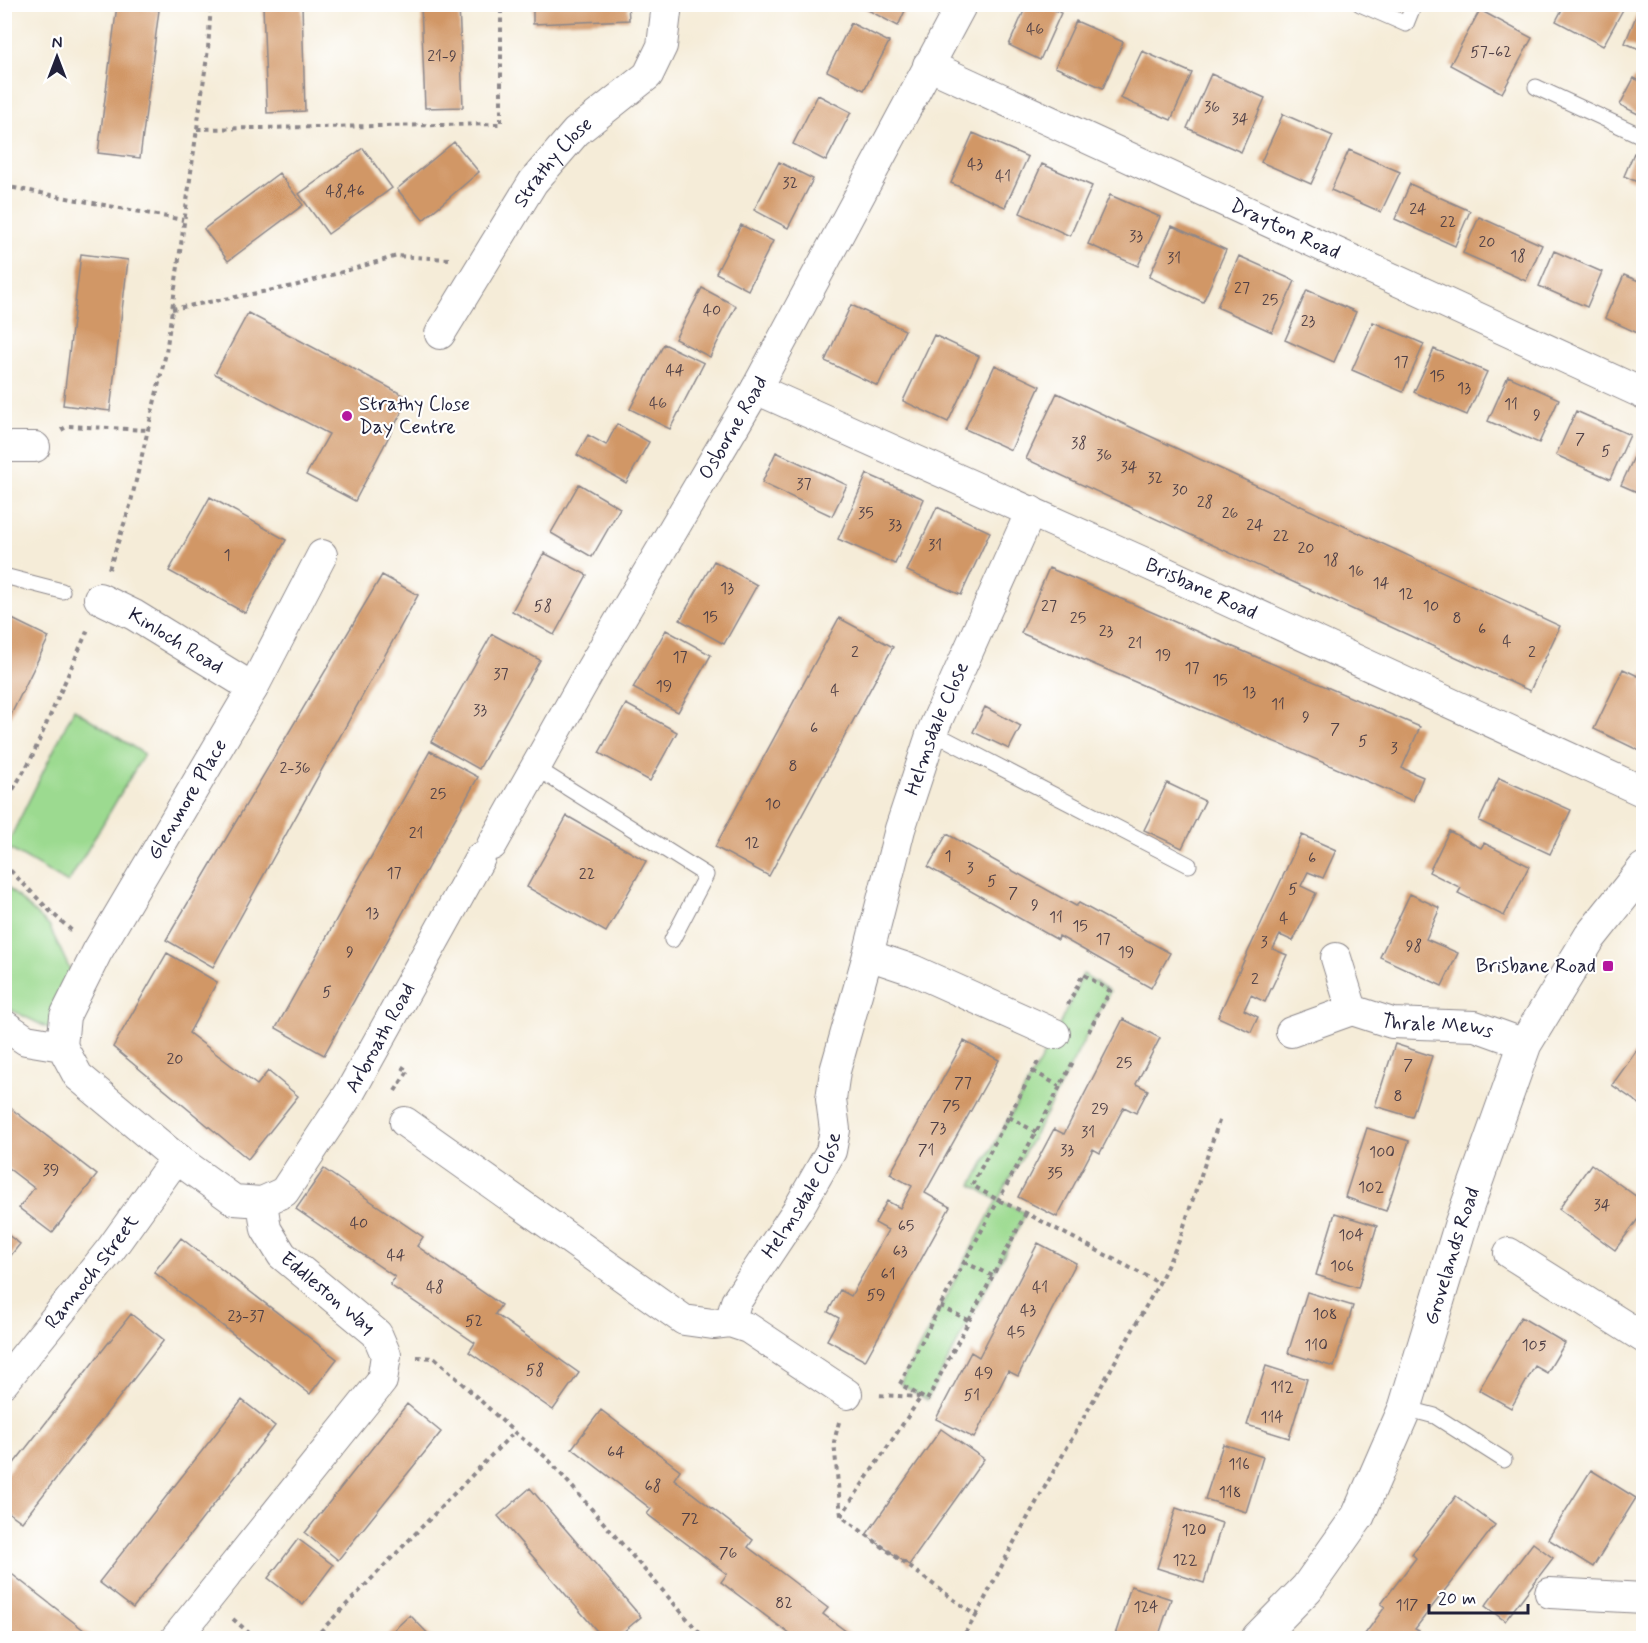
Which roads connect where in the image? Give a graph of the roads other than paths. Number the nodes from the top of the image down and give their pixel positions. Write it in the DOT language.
graph roads {
  1 [pos="667,4"];
  2 [pos="962,4"];
  3 [pos="1359,4"];
  4 [pos="1414,4"];
  5 [pos="928,64"];
  6 [pos="1536,87"];
  7 [pos="1644,137"];
  8 [pos="440,334"];
  9 [pos="756,389"];
  10 [pos="1644,394"];
  11 [pos="4,447"];
  12 [pos="35,447"];
  13 [pos="1031,511"];
  14 [pos="322,555"];
  15 [pos="4,576"];
  16 [pos="62,591"];
  17 [pos="99,598"];
  18 [pos="253,688"];
  19 [pos="932,732"];
  20 [pos="536,768"];
  21 [pos="1644,792"];
  22 [pos="486,852"];
  23 [pos="1189,865"];
  24 [pos="1644,869"];
  25 [pos="672,940"];
  26 [pos="868,955"];
  27 [pos="1336,958"];
  28 [pos="1352,1010"];
  29 [pos="4,1025"];
  30 [pos="1292,1032"];
  31 [pos="1055,1034"];
  32 [pos="1525,1044"];
  33 [pos="62,1046"];
  34 [pos="405,1122"];
  35 [pos="176,1158"];
  36 [pos="262,1202"];
  37 [pos="1509,1253"];
  38 [pos="730,1322"];
  39 [pos="1644,1338"];
  40 [pos="4,1382"];
  41 [pos="847,1394"];
  42 [pos="1405,1408"];
  43 [pos="1503,1460"];
  44 [pos="1550,1593"];
  45 [pos="1644,1598"];
  46 [pos="176,1638"];
  47 [pos="1258,1638"];
  1 -- 8 [label="street, Strathy Close"];
  2 -- 5 [label="street, Osborne Road"];
  3 -- 4 [label="lane"];
  5 -- 9 [label="street, Osborne Road"];
  5 -- 10 [label="street, Drayton Road"];
  6 -- 7 [label="lane"];
  9 -- 13 [label="street, Brisbane Road"];
  9 -- 20 [label="street, Osborne Road"];
  11 -- 12 [label="street"];
  13 -- 19 [label="street, Helmsdale Close"];
  13 -- 21 [label="street, Brisbane Road"];
  14 -- 18 [label="street, Glenmore Place"];
  15 -- 16 [label="lane"];
  17 -- 18 [label="street, Kinloch Road"];
  18 -- 33 [label="street, Glenmore Place"];
  19 -- 23 [label="lane"];
  19 -- 26 [label="street, Helmsdale Close"];
  20 -- 22 [label="street, Osborne Road"];
  20 -- 25 [label="lane"];
  22 -- 36 [label="street, Arbroath Road"];
  24 -- 32 [label="street, Grovelands Road"];
  26 -- 31 [label="street"];
  26 -- 38 [label="street, Helmsdale Close"];
  27 -- 28 [label="street"];
  28 -- 30 [label="street"];
  28 -- 32 [label="street, Thrale Mews"];
  29 -- 33 [label="street"];
  32 -- 42 [label="street, Grovelands Road"];
  33 -- 35 [label="street"];
  34 -- 38 [label="street"];
  35 -- 36 [label="street"];
  35 -- 40 [label="street, Rannoch Street"];
  36 -- 46 [label="street, Eddleston Way"];
  37 -- 39 [label="street"];
  38 -- 41 [label="street"];
  42 -- 43 [label="lane"];
  42 -- 47 [label="street, Grovelands Road"];
  44 -- 45 [label="street"];
}
